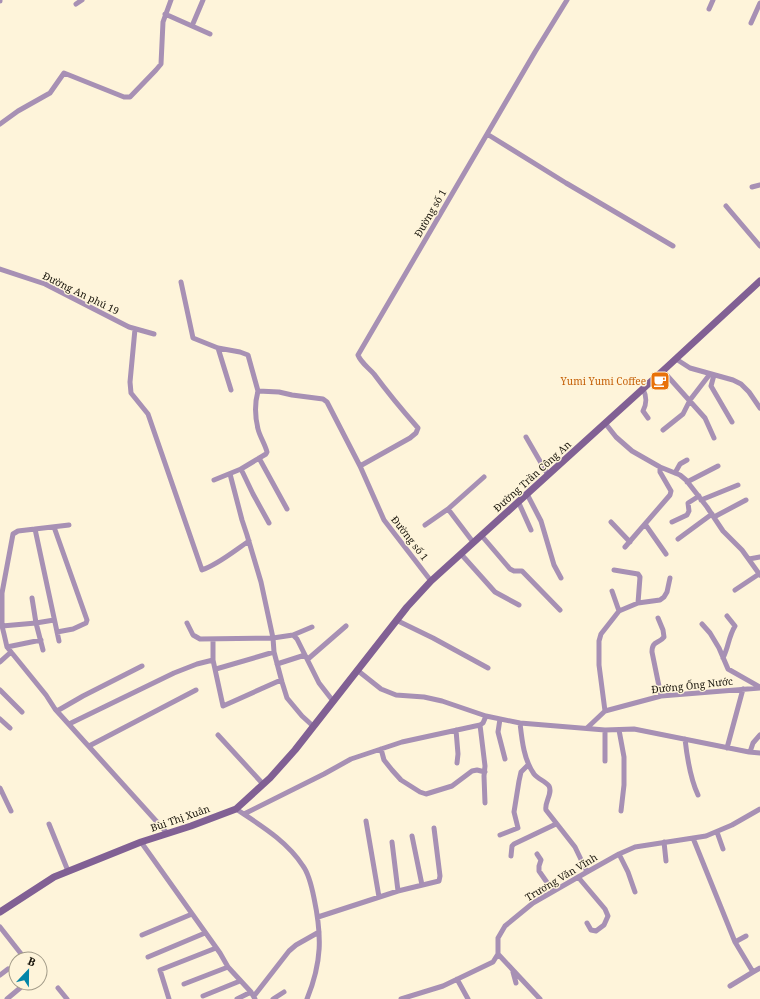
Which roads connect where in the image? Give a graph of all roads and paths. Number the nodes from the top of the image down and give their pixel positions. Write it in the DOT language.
graph roads {
  1 [pos="82,0"];
  2 [pos="171,0"];
  3 [pos="203,0"];
  4 [pos="567,0"];
  5 [pos="713,0"];
  6 [pos="760,3"];
  7 [pos="76,4"];
  8 [pos="709,9"];
  9 [pos="165,14"];
  10 [pos="751,23"];
  11 [pos="192,26"];
  12 [pos="210,34"];
  13 [pos="0,124"];
  14 [pos="487,134"];
  15 [pos="760,185"];
  16 [pos="752,187"];
  17 [pos="726,206"];
  18 [pos="673,246"];
  19 [pos="760,246"];
  20 [pos="0,269"];
  21 [pos="760,281"];
  22 [pos="181,282"];
  23 [pos="135,329"];
  24 [pos="154,334"];
  25 [pos="218,348"];
  26 [pos="676,359"];
  27 [pos="662,371"];
  28 [pos="712,374"];
  29 [pos="642,389"];
  30 [pos="231,390"];
  31 [pos="258,391"];
  32 [pos="690,400"];
  33 [pos="760,408"];
  34 [pos="648,418"];
  35 [pos="732,422"];
  36 [pos="605,424"];
  37 [pos="663,430"];
  38 [pos="526,437"];
  39 [pos="714,438"];
  40 [pos="259,458"];
  41 [pos="687,460"];
  42 [pos="362,464"];
  43 [pos="718,466"];
  44 [pos="660,467"];
  45 [pos="241,469"];
  46 [pos="675,473"];
  47 [pos="230,474"];
  48 [pos="548,475"];
  49 [pos="484,477"];
  50 [pos="214,480"];
  51 [pos="687,482"];
  52 [pos="738,484"];
  53 [pos="527,494"];
  54 [pos="700,498"];
  55 [pos="746,500"];
  56 [pos="518,502"];
  57 [pos="286,509"];
  58 [pos="448,509"];
  59 [pos="713,516"];
  60 [pos="611,522"];
  61 [pos="672,522"];
  62 [pos="269,523"];
  63 [pos="645,524"];
  64 [pos="69,525"];
  65 [pos="424,525"];
  66 [pos="54,527"];
  67 [pos="35,529"];
  68 [pos="531,530"];
  69 [pos="481,535"];
  70 [pos="678,539"];
  71 [pos="249,541"];
  72 [pos="473,542"];
  73 [pos="630,542"];
  74 [pos="624,547"];
  75 [pos="461,554"];
  76 [pos="666,554"];
  77 [pos="760,557"];
  78 [pos="749,559"];
  79 [pos="614,570"];
  80 [pos="760,574"];
  81 [pos="561,578"];
  82 [pos="670,578"];
  83 [pos="431,581"];
  84 [pos="735,590"];
  85 [pos="612,591"];
  86 [pos="32,598"];
  87 [pos="638,603"];
  88 [pos="519,605"];
  89 [pos="560,610"];
  90 [pos="619,611"];
  91 [pos="727,616"];
  92 [pos="658,618"];
  93 [pos="54,620"];
  94 [pos="396,620"];
  95 [pos="36,624"];
  96 [pos="186,624"];
  97 [pos="702,624"];
  98 [pos="346,626"];
  99 [pos="312,627"];
  100 [pos="2,630"];
  101 [pos="57,632"];
  102 [pos="293,635"];
  103 [pos="273,638"];
  104 [pos="213,639"];
  105 [pos="41,640"];
  106 [pos="59,641"];
  107 [pos="9,649"];
  108 [pos="43,650"];
  109 [pos="274,652"];
  110 [pos="306,657"];
  111 [pos="723,658"];
  112 [pos="213,660"];
  113 [pos="0,662"];
  114 [pos="277,664"];
  115 [pos="142,666"];
  116 [pos="488,668"];
  117 [pos="216,669"];
  118 [pos="357,670"];
  119 [pos="281,680"];
  120 [pos="760,687"];
  121 [pos="743,689"];
  122 [pos="0,690"];
  123 [pos="196,690"];
  124 [pos="661,696"];
  125 [pos="333,701"];
  126 [pos="57,711"];
  127 [pos="605,711"];
  128 [pos="22,712"];
  129 [pos="486,716"];
  130 [pos="0,719"];
  131 [pos="500,719"];
  132 [pos="520,723"];
  133 [pos="69,724"];
  134 [pos="480,725"];
  135 [pos="313,726"];
  136 [pos="10,728"];
  137 [pos="587,728"];
  138 [pos="456,730"];
  139 [pos="605,730"];
  140 [pos="619,730"];
  141 [pos="218,735"];
  142 [pos="760,735"];
  143 [pos="685,739"];
  144 [pos="89,746"];
  145 [pos="727,748"];
  146 [pos="381,749"];
  147 [pos="750,752"];
  148 [pos="760,752"];
  149 [pos="505,759"];
  150 [pos="605,761"];
  151 [pos="457,763"];
  152 [pos="528,764"];
  153 [pos="485,772"];
  154 [pos="263,784"];
  155 [pos="0,788"];
  156 [pos="698,795"];
  157 [pos="485,803"];
  158 [pos="236,809"];
  159 [pos="760,809"];
  160 [pos="10,811"];
  161 [pos="621,811"];
  162 [pos="244,814"];
  163 [pos="366,821"];
  164 [pos="49,824"];
  165 [pos="556,824"];
  166 [pos="434,828"];
  167 [pos="717,832"];
  168 [pos="167,833"];
  169 [pos="500,835"];
  170 [pos="412,836"];
  171 [pos="693,838"];
  172 [pos="141,842"];
  173 [pos="392,842"];
  174 [pos="664,842"];
  175 [pos="723,849"];
  176 [pos="537,854"];
  177 [pos="618,854"];
  178 [pos="511,856"];
  179 [pos="666,861"];
  180 [pos="68,871"];
  181 [pos="587,872"];
  182 [pos="578,877"];
  183 [pos="422,885"];
  184 [pos="398,891"];
  185 [pos="553,891"];
  186 [pos="635,892"];
  187 [pos="379,897"];
  188 [pos="0,912"];
  189 [pos="192,914"];
  190 [pos="318,917"];
  191 [pos="587,924"];
  192 [pos="0,927"];
  193 [pos="320,932"];
  194 [pos="205,933"];
  195 [pos="142,935"];
  196 [pos="746,936"];
  197 [pos="735,942"];
  198 [pos="216,948"];
  199 [pos="20,951"];
  200 [pos="498,954"];
  201 [pos="148,957"];
  202 [pos="228,967"];
  203 [pos="760,968"];
  204 [pos="8,969"];
  205 [pos="513,972"];
  206 [pos="753,972"];
  207 [pos="0,975"];
  208 [pos="457,979"];
  209 [pos="240,981"];
  210 [pos="516,983"];
  211 [pos="184,984"];
  212 [pos="730,986"];
  213 [pos="58,988"];
  214 [pos="16,991"];
  215 [pos="284,992"];
  216 [pos="253,995"];
  217 [pos="203,996"];
  218 [pos="7,999"];
  219 [pos="67,999"];
  220 [pos="169,999"];
  221 [pos="236,999"];
  222 [pos="273,999"];
  223 [pos="307,999"];
  224 [pos="401,999"];
  225 [pos="468,999"];
  226 [pos="540,999"];
  1 -- 7 [label="street"];
  2 -- 9 [label="street"];
  3 -- 11 [label="street"];
  4 -- 14 [label="street, Đường số 1"];
  5 -- 8 [label="street"];
  6 -- 10 [label="street"];
  9 -- 11 [label="street"];
  9 -- 13 [label="street"];
  11 -- 12 [label="street"];
  14 -- 18 [label="street"];
  14 -- 42 [label="street, Đường số 1"];
  15 -- 16 [label="street"];
  17 -- 19 [label="street"];
  20 -- 23 [label="street, Đường An phú 19"];
  21 -- 26 [label="main road, Đường Trần Công An"];
  22 -- 25 [label="street"];
  23 -- 24 [label="street, Đường An phú 19"];
  23 -- 71 [label="street"];
  25 -- 30 [label="street"];
  25 -- 31 [label="street"];
  26 -- 27 [label="main road, Đường Trần Công An"];
  26 -- 28 [label="street"];
  27 -- 29 [label="main road, Đường Trần Công An"];
  27 -- 32 [label="street"];
  28 -- 32 [label="street"];
  28 -- 33 [label="street"];
  28 -- 35 [label="street"];
  29 -- 34 [label="street"];
  29 -- 36 [label="main road, Đường Trần Công An"];
  31 -- 40 [label="street"];
  31 -- 42 [label="street, Đường số 1"];
  32 -- 37 [label="street"];
  32 -- 39 [label="street"];
  36 -- 44 [label="street"];
  36 -- 48 [label="main road, Đường Trần Công An"];
  38 -- 48 [label="street"];
  40 -- 45 [label="street"];
  40 -- 57 [label="street"];
  41 -- 46 [label="street"];
  42 -- 83 [label="street, Đường số 1"];
  43 -- 51 [label="street"];
  44 -- 46 [label="street"];
  44 -- 63 [label="street"];
  45 -- 47 [label="street"];
  45 -- 62 [label="street"];
  46 -- 51 [label="street"];
  47 -- 50 [label="street"];
  47 -- 71 [label="street"];
  48 -- 53 [label="main road, Đường Trần Công An"];
  49 -- 58 [label="street"];
  51 -- 54 [label="street"];
  52 -- 54 [label="street"];
  53 -- 56 [label="main road, Đường Trần Công An"];
  53 -- 81 [label="street"];
  54 -- 59 [label="street"];
  54 -- 61 [label="street"];
  55 -- 59 [label="street"];
  56 -- 68 [label="street"];
  56 -- 69 [label="main road, Đường Trần Công An"];
  58 -- 65 [label="street"];
  58 -- 72 [label="street"];
  59 -- 70 [label="street"];
  59 -- 78 [label="street"];
  60 -- 73 [label="street"];
  63 -- 73 [label="street"];
  63 -- 76 [label="street"];
  64 -- 66 [label="street"];
  66 -- 67 [label="street"];
  66 -- 101 [label="street"];
  67 -- 93 [label="street"];
  67 -- 100 [label="street"];
  69 -- 72 [label="main road, Đường Trần Công An"];
  69 -- 89 [label="street"];
  71 -- 103 [label="street"];
  72 -- 75 [label="main road, Đường Trần Công An"];
  73 -- 74 [label="street"];
  75 -- 83 [label="main road, Đường Trần Công An"];
  75 -- 88 [label="street"];
  77 -- 78 [label="street"];
  78 -- 80 [label="street"];
  79 -- 87 [label="street"];
  80 -- 84 [label="street"];
  82 -- 87 [label="street"];
  83 -- 94 [label="main road, Đường Trần Công An"];
  85 -- 90 [label="street"];
  86 -- 95 [label="street"];
  87 -- 90 [label="street"];
  90 -- 127 [label="street"];
  91 -- 111 [label="street"];
  92 -- 124 [label="street"];
  93 -- 95 [label="street"];
  93 -- 101 [label="street"];
  94 -- 116 [label="street"];
  94 -- 118 [label="main road, Đường Trần Công An"];
  95 -- 100 [label="street"];
  95 -- 105 [label="street"];
  96 -- 104 [label="street"];
  97 -- 111 [label="street"];
  98 -- 110 [label="street"];
  99 -- 102 [label="street"];
  100 -- 107 [label="street"];
  101 -- 106 [label="street"];
  102 -- 103 [label="street"];
  102 -- 110 [label="street"];
  103 -- 104 [label="street"];
  103 -- 109 [label="street"];
  104 -- 112 [label="street"];
  105 -- 107 [label="street"];
  105 -- 108 [label="street"];
  107 -- 113 [label="street"];
  107 -- 126 [label="street"];
  109 -- 114 [label="street"];
  109 -- 117 [label="street"];
  110 -- 114 [label="street"];
  110 -- 125 [label="street"];
  111 -- 120 [label="street"];
  112 -- 117 [label="street"];
  112 -- 133 [label="street"];
  114 -- 119 [label="street"];
  115 -- 126 [label="street"];
  117 -- 119 [label="street"];
  118 -- 125 [label="main road, Đường Trần Công An"];
  118 -- 129 [label="street"];
  119 -- 135 [label="street"];
  120 -- 121 [label="street, Đường Ống Nước"];
  121 -- 124 [label="street, Đường Ống Nước"];
  121 -- 145 [label="street"];
  122 -- 128 [label="street"];
  123 -- 144 [label="street"];
  124 -- 127 [label="street, Đường Ống Nước"];
  125 -- 135 [label="main road, Bùi Thị Xuân"];
  126 -- 133 [label="street"];
  127 -- 137 [label="street, Đường Ống Nước"];
  129 -- 131 [label="street"];
  129 -- 134 [label="street"];
  130 -- 136 [label="street"];
  131 -- 132 [label="street"];
  131 -- 149 [label="street"];
  132 -- 137 [label="street"];
  132 -- 152 [label="street"];
  133 -- 144 [label="street"];
  134 -- 138 [label="street"];
  134 -- 153 [label="street"];
  135 -- 154 [label="main road, Bùi Thị Xuân"];
  137 -- 139 [label="street"];
  138 -- 146 [label="street"];
  138 -- 151 [label="street"];
  139 -- 140 [label="street"];
  139 -- 150 [label="street"];
  140 -- 143 [label="street"];
  140 -- 161 [label="street"];
  141 -- 154 [label="street"];
  142 -- 147 [label="street"];
  143 -- 145 [label="street"];
  143 -- 156 [label="street"];
  144 -- 168 [label="street"];
  145 -- 147 [label="street"];
  146 -- 153 [label="street"];
  146 -- 162 [label="street"];
  147 -- 148 [label="street"];
  152 -- 165 [label="street"];
  152 -- 169 [label="street"];
  153 -- 157 [label="street"];
  154 -- 158 [label="main road, Bùi Thị Xuân"];
  155 -- 160 [label="street"];
  158 -- 162 [label="street"];
  158 -- 168 [label="main road, Bùi Thị Xuân"];
  159 -- 167 [label="street, Trương Văn Vĩnh"];
  162 -- 190 [label="street"];
  163 -- 187 [label="street"];
  164 -- 180 [label="street"];
  165 -- 178 [label="street"];
  165 -- 181 [label="street"];
  166 -- 183 [label="street"];
  167 -- 171 [label="street, Trương Văn Vĩnh"];
  167 -- 175 [label="street"];
  168 -- 172 [label="main road, Bùi Thị Xuân"];
  170 -- 183 [label="street"];
  171 -- 174 [label="street, Trương Văn Vĩnh"];
  171 -- 197 [label="street"];
  172 -- 180 [label="main road, Bùi Thị Xuân"];
  172 -- 189 [label="street"];
  173 -- 184 [label="street"];
  174 -- 177 [label="street, Trương Văn Vĩnh"];
  174 -- 179 [label="street"];
  176 -- 185 [label="street"];
  177 -- 181 [label="street, Trương Văn Vĩnh"];
  177 -- 186 [label="street"];
  180 -- 188 [label="main road, Bùi Thị Xuân"];
  181 -- 182 [label="street, Trương Văn Vĩnh"];
  182 -- 185 [label="street, Trương Văn Vĩnh"];
  182 -- 191 [label="street"];
  183 -- 184 [label="street"];
  184 -- 187 [label="street"];
  185 -- 200 [label="street, Trương Văn Vĩnh"];
  187 -- 190 [label="street"];
  189 -- 194 [label="street"];
  189 -- 195 [label="street"];
  190 -- 193 [label="street"];
  192 -- 199 [label="street"];
  193 -- 216 [label="street"];
  193 -- 223 [label="street"];
  194 -- 198 [label="street"];
  194 -- 201 [label="street"];
  196 -- 197 [label="street"];
  197 -- 206 [label="street"];
  198 -- 202 [label="street"];
  198 -- 220 [label="street"];
  200 -- 205 [label="street"];
  200 -- 208 [label="street"];
  202 -- 209 [label="street"];
  202 -- 211 [label="street"];
  203 -- 206 [label="street"];
  204 -- 207 [label="street"];
  205 -- 210 [label="street"];
  205 -- 226 [label="street"];
  206 -- 212 [label="street"];
  208 -- 224 [label="street"];
  208 -- 225 [label="street"];
  209 -- 216 [label="street"];
  209 -- 217 [label="street"];
  213 -- 219 [label="street"];
  214 -- 218 [label="street"];
  215 -- 222 [label="street"];
  216 -- 221 [label="street"];
}
